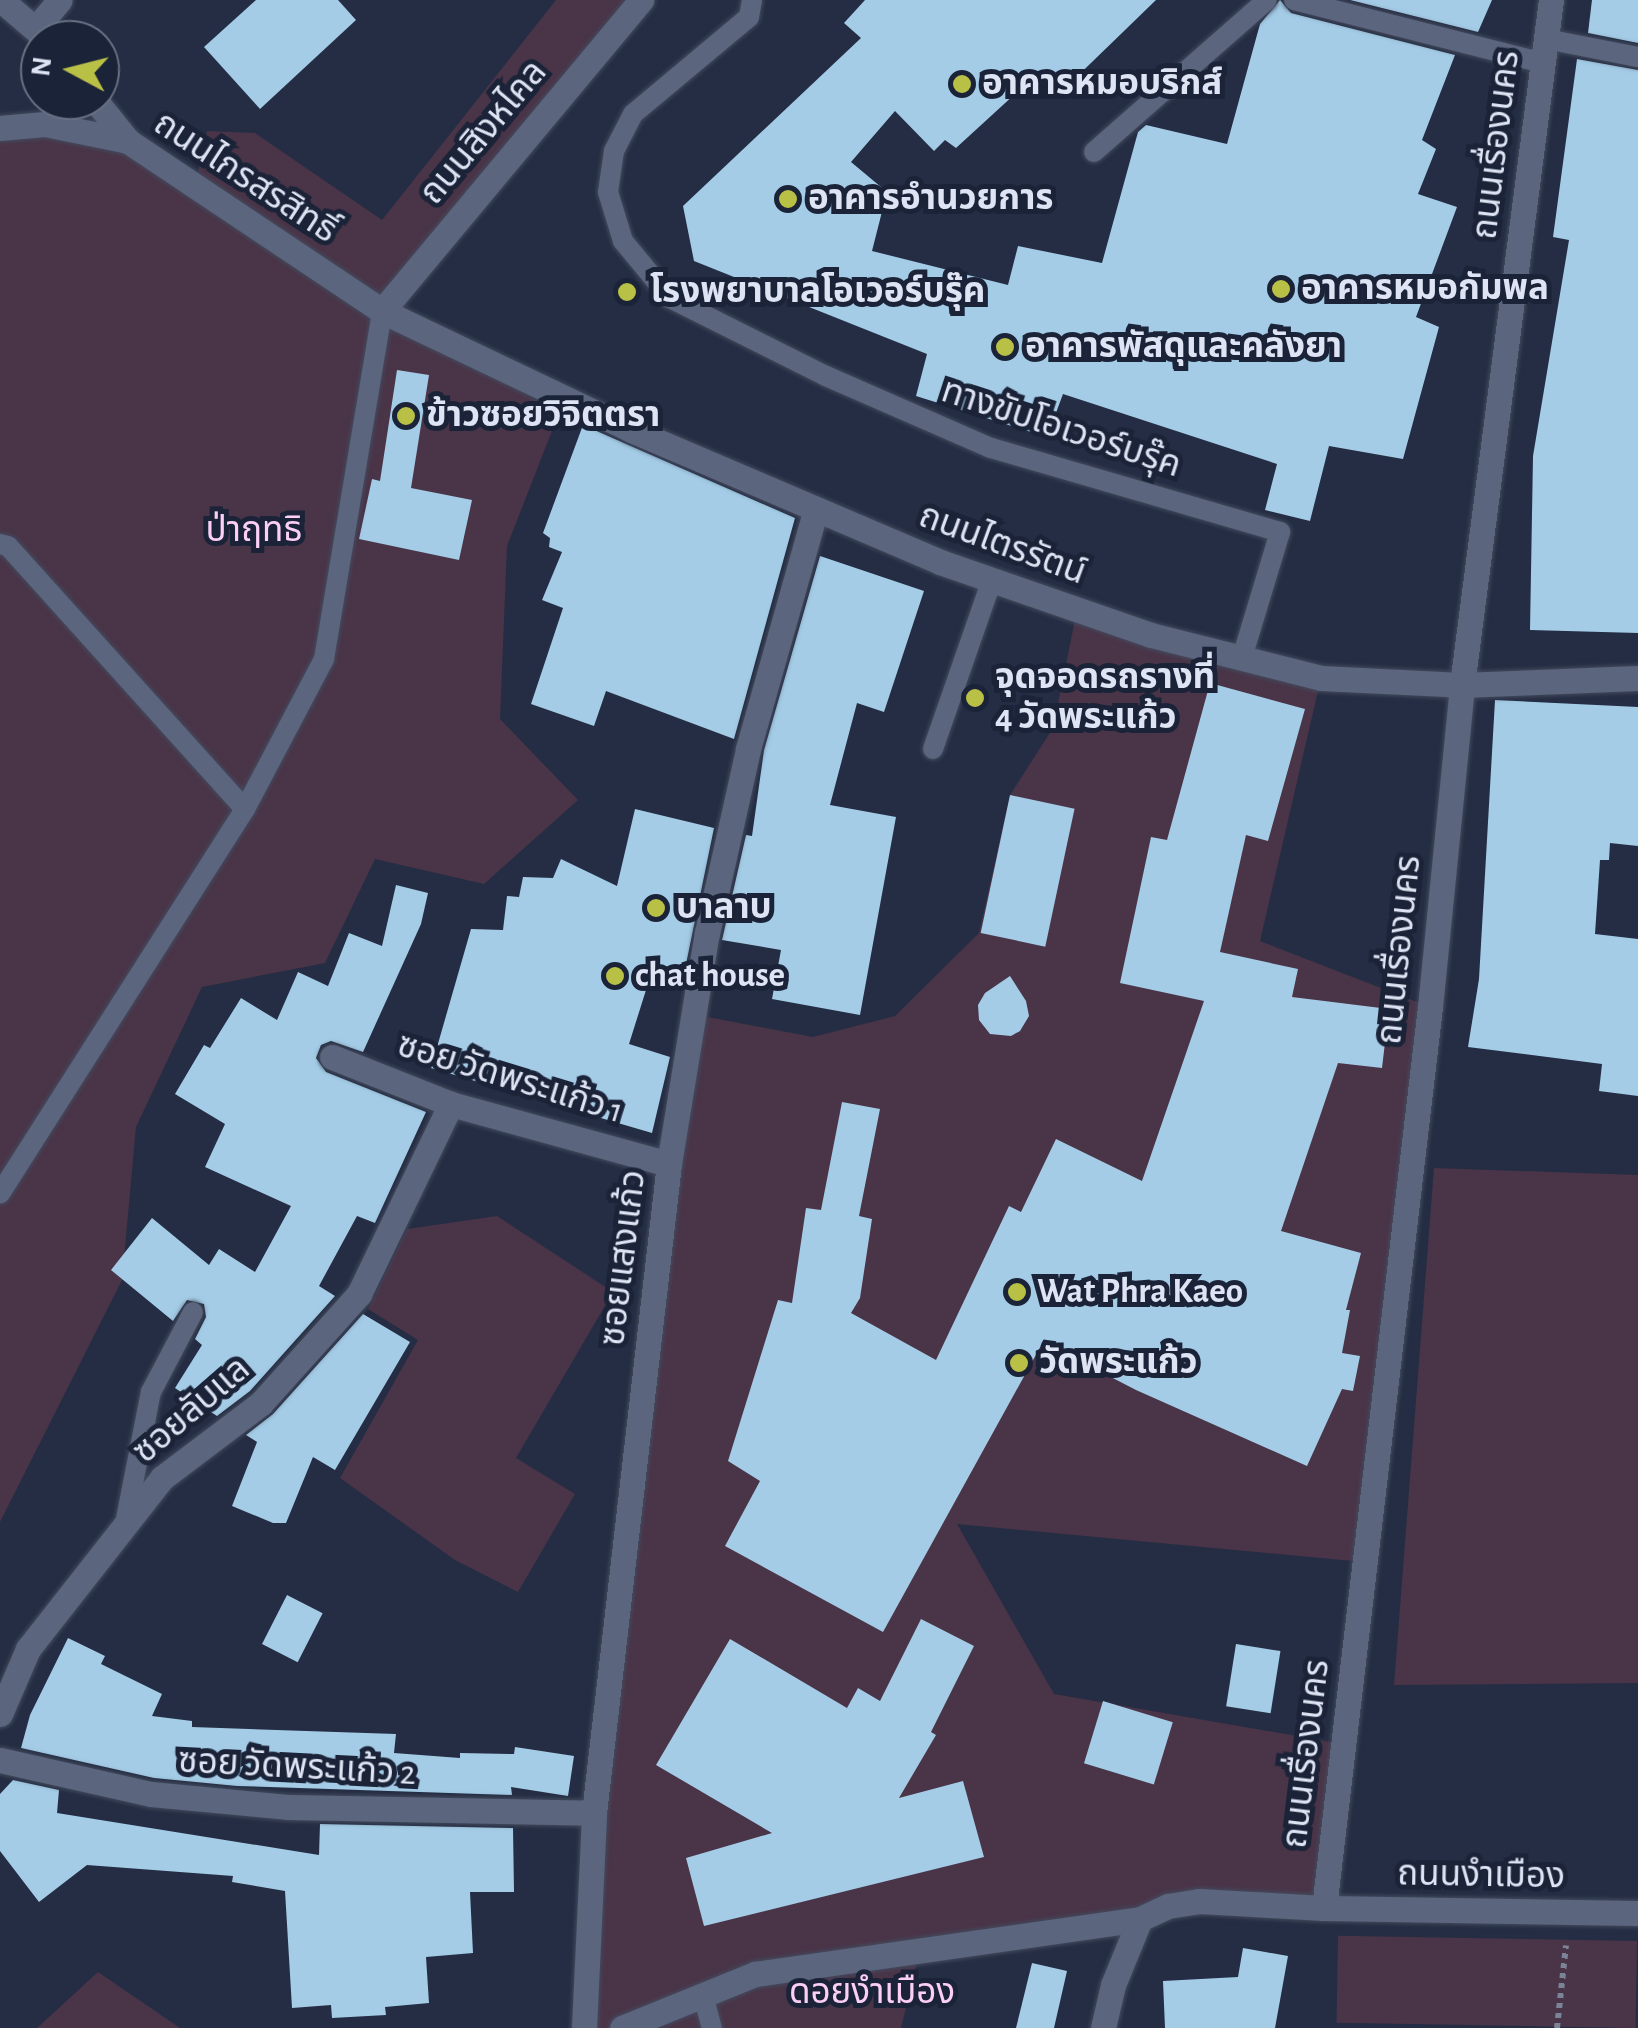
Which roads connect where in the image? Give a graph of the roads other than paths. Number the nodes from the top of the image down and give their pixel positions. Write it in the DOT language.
graph roads {
  1 [pos="0,0"];
  2 [pos="641,0"];
  3 [pos="752,0"];
  4 [pos="1267,0"];
  5 [pos="1294,0"];
  6 [pos="1551,0"];
  7 [pos="25,20"];
  8 [pos="1544,51"];
  9 [pos="1638,58"];
  10 [pos="111,120"];
  11 [pos="0,128"];
  12 [pos="128,141"];
  13 [pos="1094,152"];
  14 [pos="382,311"];
  15 [pos="816,510"];
  16 [pos="0,544"];
  17 [pos="992,580"];
  18 [pos="1242,658"];
  19 [pos="1638,678"];
  20 [pos="1462,685"];
  21 [pos="934,749"];
  22 [pos="246,809"];
  23 [pos="332,1058"];
  24 [pos="451,1104"];
  25 [pos="670,1164"];
  26 [pos="0,1193"];
  27 [pos="193,1312"];
  28 [pos="125,1524"];
  29 [pos="0,1714"];
  30 [pos="0,1760"];
  31 [pos="594,1813"];
  32 [pos="1324,1908"];
  33 [pos="1638,1913"];
  34 [pos="1140,1919"];
  35 [pos="704,1995"];
  36 [pos="584,2028"];
  37 [pos="622,2028"];
  38 [pos="712,2028"];
  39 [pos="1103,2028"];
  1 -- 7 [label="street"];
  2 -- 14 [label="street, ถนนสิงหไคล"];
  3 -- 18 [label="lane, ทางขับโอเวอร์บรุ๊ค"];
  4 -- 13 [label="lane"];
  5 -- 8 [label="lane"];
  6 -- 8 [label="street, ถนนเรื่องนคร"];
  8 -- 9 [label="lane"];
  8 -- 20 [label="street, ถนนเรื่องนคร"];
  10 -- 12 [label="street"];
  11 -- 12 [label="street, ถนนไกรสรสิทธิ์"];
  12 -- 14 [label="street, ถนนไกรสรสิทธิ์"];
  14 -- 15 [label="street, ถนนไตรรัตน์"];
  14 -- 22 [label="lane"];
  15 -- 17 [label="street, ถนนไตรรัตน์"];
  15 -- 25 [label="street, ซอยแสงแก้ว"];
  16 -- 22 [label="lane"];
  17 -- 18 [label="street, ถนนไตรรัตน์"];
  17 -- 21 [label="lane"];
  18 -- 20 [label="street, ถนนไตรรัตน์"];
  19 -- 20 [label="street, ถนนไตรรัตน์"];
  20 -- 32 [label="street, ถนนเรื่องนคร"];
  22 -- 26 [label="lane"];
  23 -- 24 [label="street, ซอย วัดพระแก้ว 1"];
  24 -- 25 [label="street, ซอย วัดพระแก้ว 1"];
  24 -- 28 [label="street, ซอยลับแล"];
  25 -- 31 [label="street, ซอยแสงแก้ว"];
  27 -- 28 [label="lane"];
  28 -- 29 [label="street, ซอยลับแล"];
  30 -- 31 [label="street, ซอย วัดพระแก้ว 2"];
  31 -- 36 [label="street, ซอยแสงแก้ว"];
  32 -- 33 [label="street, ถนนงำเมือง"];
  32 -- 34 [label="street, ถนนงำเมือง"];
  34 -- 35 [label="street, ถนนงำเมือง"];
  34 -- 39 [label="street"];
  35 -- 37 [label="street, ถนนงำเมือง"];
  35 -- 38 [label="lane"];
}
